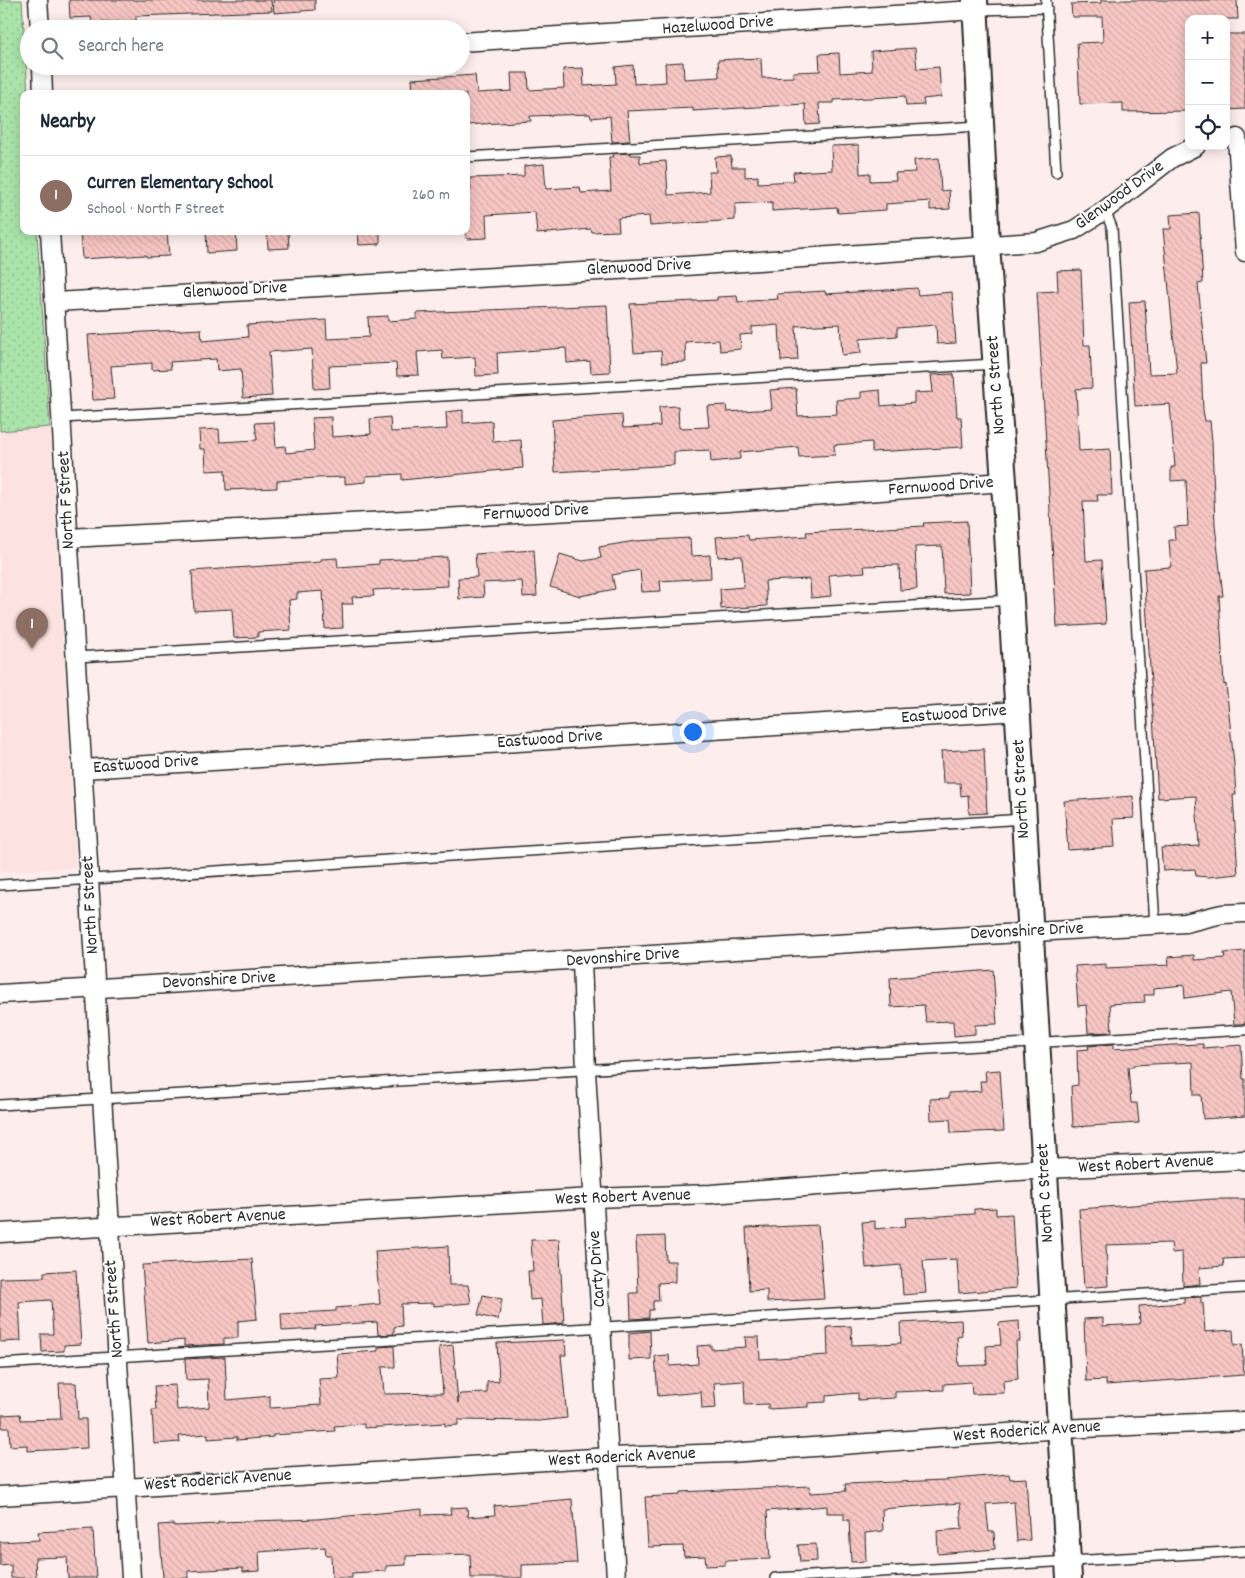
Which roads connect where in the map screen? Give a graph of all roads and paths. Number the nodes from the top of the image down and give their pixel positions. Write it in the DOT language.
graph roads {
  1 [pos="38,0"];
  2 [pos="1046,4"];
  3 [pos="975,5"];
  4 [pos="39,20"];
  5 [pos="470,41"];
  6 [pos="42,75"];
  7 [pos="43,90"];
  8 [pos="980,126"];
  9 [pos="1236,138"];
  10 [pos="1188,150"];
  11 [pos="470,157"];
  12 [pos="1056,172"];
  13 [pos="1105,210"];
  14 [pos="50,235"];
  15 [pos="987,245"];
  16 [pos="1245,252"];
  17 [pos="54,302"];
  18 [pos="995,364"];
  19 [pos="62,418"];
  20 [pos="1004,482"];
  21 [pos="69,538"];
  22 [pos="1010,600"];
  23 [pos="77,657"];
  24 [pos="1018,711"];
  25 [pos="83,769"];
  26 [pos="1024,819"];
  27 [pos="90,878"];
  28 [pos="0,885"];
  29 [pos="1245,913"];
  30 [pos="1155,925"];
  31 [pos="1030,931"];
  32 [pos="582,960"];
  33 [pos="96,988"];
  34 [pos="0,994"];
  35 [pos="1245,1030"];
  36 [pos="1037,1042"];
  37 [pos="586,1070"];
  38 [pos="102,1098"];
  39 [pos="0,1105"];
  40 [pos="1245,1160"];
  41 [pos="1045,1170"];
  42 [pos="593,1198"];
  43 [pos="109,1225"];
  44 [pos="0,1233"];
  45 [pos="1245,1288"];
  46 [pos="1051,1300"];
  47 [pos="602,1327"];
  48 [pos="118,1356"];
  49 [pos="0,1364"];
  50 [pos="1245,1421"];
  51 [pos="1061,1429"];
  52 [pos="609,1457"];
  53 [pos="126,1487"];
  54 [pos="0,1496"];
  55 [pos="1245,1551"];
  56 [pos="1068,1570"];
  57 [pos="131,1578"];
  58 [pos="616,1578"];
  59 [pos="775,1578"];
  1 -- 4 [label="street"];
  2 -- 3 [label="lane"];
  2 -- 12 [label="lane"];
  3 -- 5 [label="street, Hazelwood Drive"];
  3 -- 8 [label="street, North C Street"];
  6 -- 7 [label="street"];
  8 -- 11 [label="lane"];
  8 -- 15 [label="street, North C Street"];
  9 -- 16 [label="street"];
  10 -- 13 [label="street, Glenwood Drive"];
  13 -- 15 [label="street, Glenwood Drive"];
  13 -- 30 [label="lane"];
  14 -- 17 [label="street, North F Street"];
  15 -- 17 [label="street, Glenwood Drive"];
  15 -- 18 [label="street, North C Street"];
  17 -- 19 [label="street, North F Street"];
  18 -- 19 [label="lane"];
  18 -- 20 [label="street, North C Street"];
  19 -- 21 [label="street, North F Street"];
  20 -- 21 [label="street, Fernwood Drive"];
  20 -- 22 [label="street, North C Street"];
  21 -- 23 [label="street, North F Street"];
  22 -- 23 [label="lane"];
  22 -- 24 [label="street, North C Street"];
  23 -- 25 [label="street, North F Street"];
  24 -- 25 [label="street, Eastwood Drive"];
  24 -- 26 [label="street, North C Street"];
  25 -- 27 [label="street, North F Street"];
  26 -- 27 [label="lane"];
  26 -- 31 [label="street, North C Street"];
  27 -- 28 [label="lane"];
  27 -- 33 [label="street, North F Street"];
  29 -- 30 [label="street, Devonshire Drive"];
  30 -- 31 [label="street, Devonshire Drive"];
  31 -- 32 [label="street, Devonshire Drive"];
  31 -- 36 [label="street, North C Street"];
  32 -- 33 [label="street, Devonshire Drive"];
  32 -- 37 [label="street, Carty Drive"];
  33 -- 34 [label="street, Devonshire Drive"];
  33 -- 38 [label="street, North F Street"];
  35 -- 36 [label="lane"];
  36 -- 37 [label="lane"];
  36 -- 41 [label="street, North C Street"];
  37 -- 38 [label="lane"];
  37 -- 42 [label="street, Carty Drive"];
  38 -- 39 [label="lane"];
  38 -- 43 [label="street, North F Street"];
  40 -- 41 [label="street, West Robert Avenue"];
  41 -- 42 [label="street, West Robert Avenue"];
  41 -- 46 [label="street, North C Street"];
  42 -- 43 [label="street, West Robert Avenue"];
  42 -- 47 [label="street, Carty Drive"];
  43 -- 44 [label="street, West Robert Avenue"];
  43 -- 48 [label="street, North F Street"];
  45 -- 46 [label="lane"];
  46 -- 47 [label="lane"];
  46 -- 51 [label="street, North C Street"];
  47 -- 48 [label="lane"];
  47 -- 52 [label="street, Carty Drive"];
  48 -- 49 [label="lane"];
  48 -- 53 [label="street, North F Street"];
  50 -- 51 [label="street, West Roderick Avenue"];
  51 -- 52 [label="street, West Roderick Avenue"];
  51 -- 56 [label="street, North C Street"];
  52 -- 53 [label="street, West Roderick Avenue"];
  52 -- 58 [label="street, Carty Drive"];
  53 -- 54 [label="street, West Roderick Avenue"];
  53 -- 57 [label="street, North F Street"];
  55 -- 56 [label="lane"];
  56 -- 59 [label="lane"];
}
